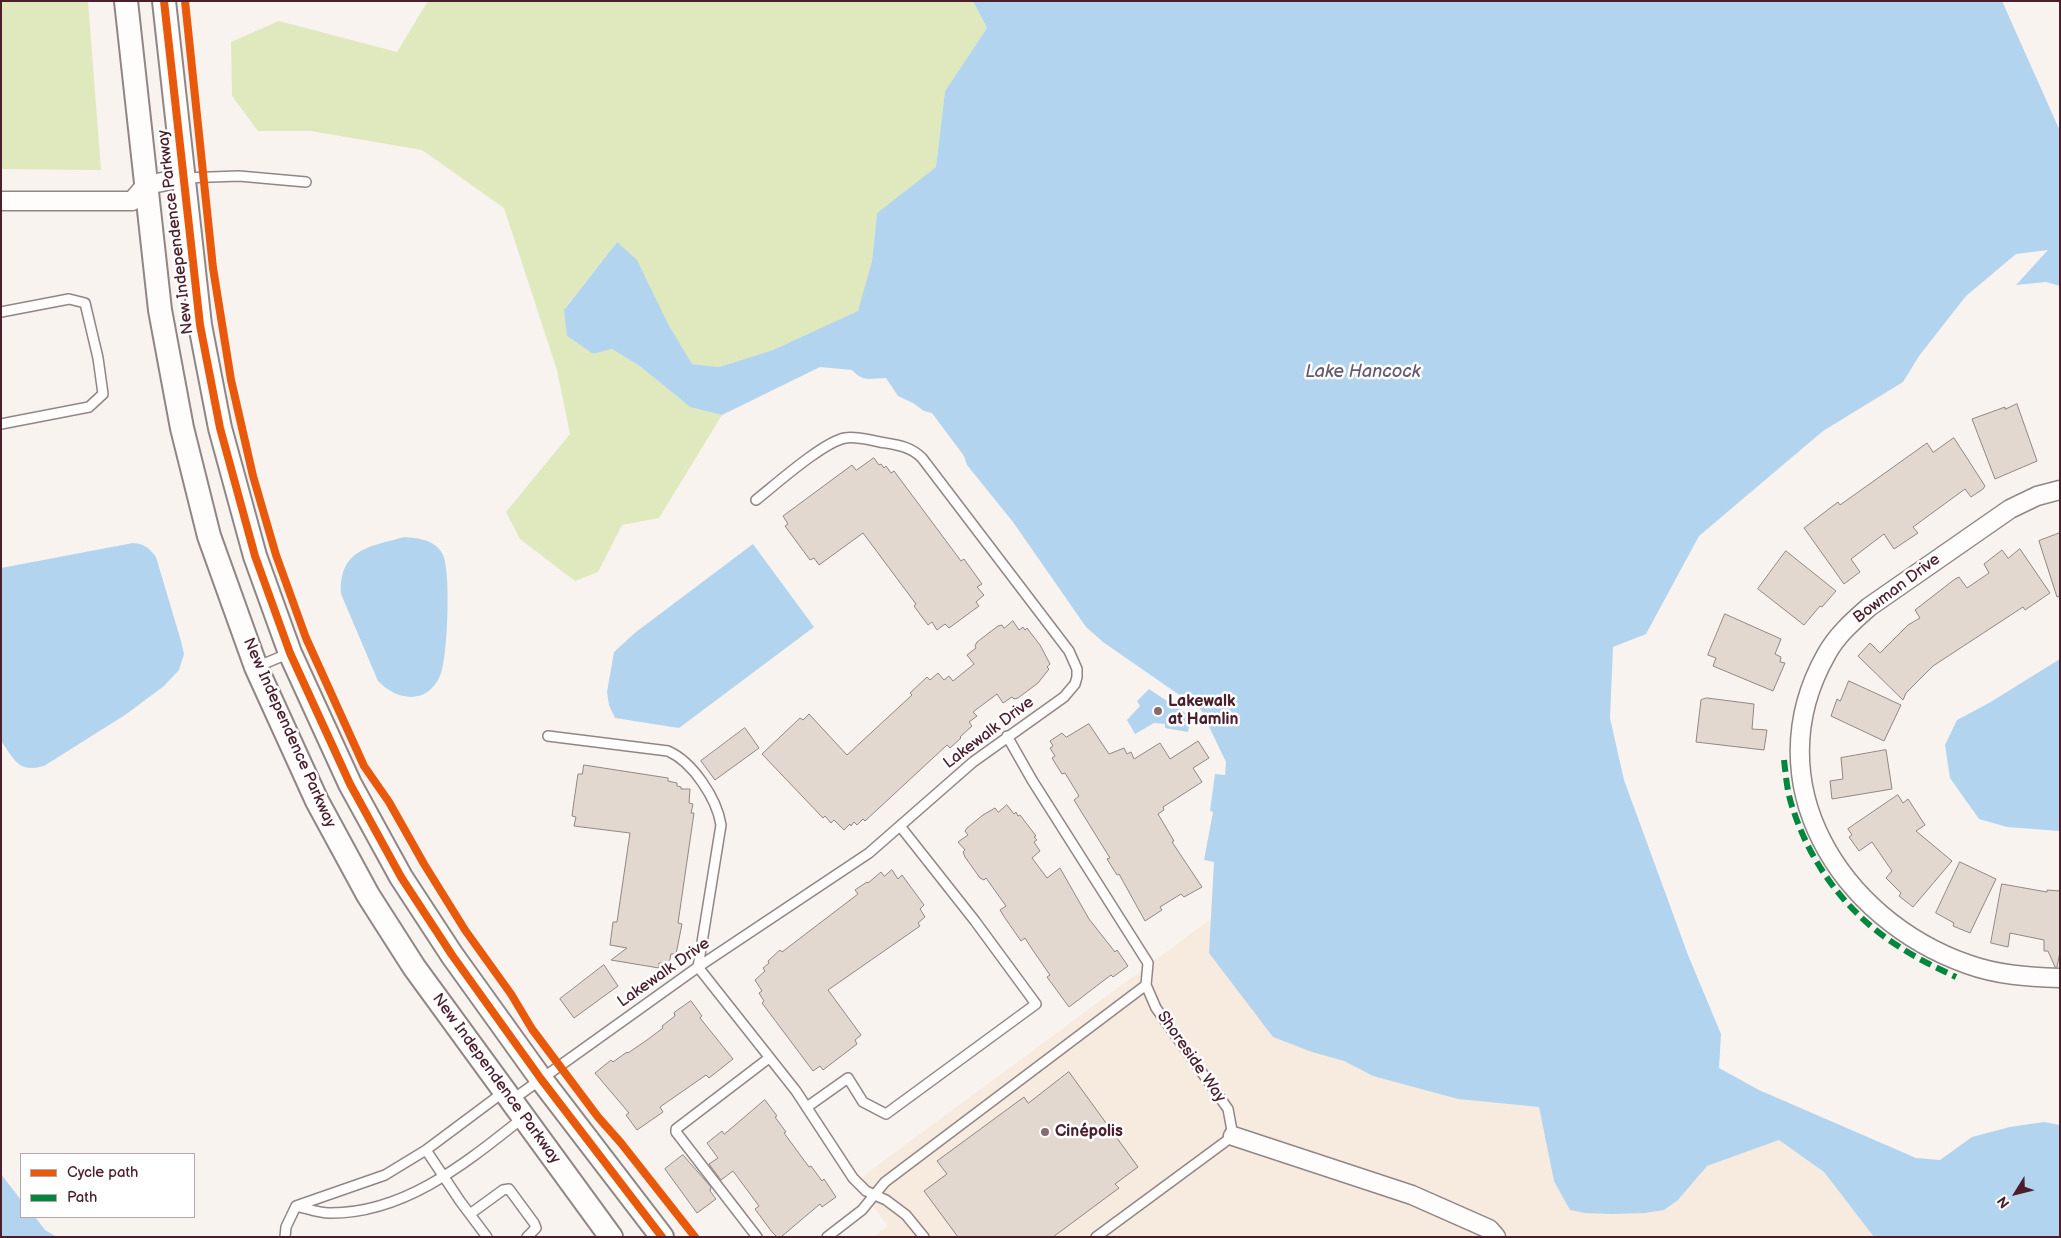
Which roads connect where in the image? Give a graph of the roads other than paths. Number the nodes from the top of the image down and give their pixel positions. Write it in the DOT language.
graph roads {
  1 [pos="126,1"];
  2 [pos="164,1"];
  3 [pos="183,178"];
  4 [pos="306,182"];
  5 [pos="146,184"];
  6 [pos="1,201"];
  7 [pos="1,312"];
  8 [pos="1,424"];
  9 [pos="2060,490"];
  10 [pos="756,500"];
  11 [pos="290,653"];
  12 [pos="256,667"];
  13 [pos="548,736"];
  14 [pos="1007,736"];
  15 [pos="900,826"];
  16 [pos="698,967"];
  17 [pos="2060,978"];
  18 [pos="1146,985"];
  19 [pos="769,1058"];
  20 [pos="541,1079"];
  21 [pos="514,1103"];
  22 [pos="807,1107"];
  23 [pos="1233,1136"];
  24 [pos="426,1150"];
  25 [pos="444,1176"];
  26 [pos="874,1195"];
  27 [pos="296,1206"];
  28 [pos="470,1214"];
  29 [pos="286,1237"];
  30 [pos="487,1237"];
  31 [pos="527,1237"];
  32 [pos="611,1237"];
  33 [pos="662,1237"];
  34 [pos="757,1237"];
  35 [pos="827,1237"];
  36 [pos="924,1237"];
  37 [pos="1096,1237"];
  38 [pos="1496,1237"];
  1 -- 5 [label="street, New Independence Parkway"];
  2 -- 3 [label="street, New Independence Parkway"];
  3 -- 4 [label="lane"];
  3 -- 5 [label="street, New Independence Parkway"];
  3 -- 11 [label="street, New Independence Parkway"];
  5 -- 6 [label="street"];
  5 -- 12 [label="street, New Independence Parkway"];
  7 -- 8 [label="lane"];
  9 -- 17 [label="street, Bowman Drive"];
  10 -- 14 [label="lane, Lakewalk Drive"];
  11 -- 12 [label="lane"];
  11 -- 20 [label="street, New Independence Parkway"];
  12 -- 21 [label="street, New Independence Parkway"];
  13 -- 16 [label="lane"];
  14 -- 15 [label="lane, Lakewalk Drive"];
  14 -- 18 [label="lane, Shoreside Way"];
  15 -- 16 [label="lane, Lakewalk Drive"];
  15 -- 22 [label="lane"];
  16 -- 19 [label="lane"];
  16 -- 20 [label="lane, Lakewalk Drive"];
  18 -- 23 [label="lane, Shoreside Way"];
  18 -- 26 [label="lane"];
  19 -- 22 [label="lane"];
  19 -- 34 [label="lane"];
  20 -- 21 [label="lane, Lakewalk Drive"];
  20 -- 33 [label="street, New Independence Parkway"];
  21 -- 24 [label="lane"];
  21 -- 25 [label="lane"];
  21 -- 32 [label="street, New Independence Parkway"];
  22 -- 26 [label="lane"];
  23 -- 37 [label="lane"];
  23 -- 38 [label="street"];
  24 -- 25 [label="lane"];
  24 -- 27 [label="lane"];
  25 -- 27 [label="lane"];
  25 -- 28 [label="lane"];
  26 -- 35 [label="lane"];
  26 -- 36 [label="lane"];
  27 -- 29 [label="lane"];
  28 -- 30 [label="lane"];
  28 -- 31 [label="lane"];
}
